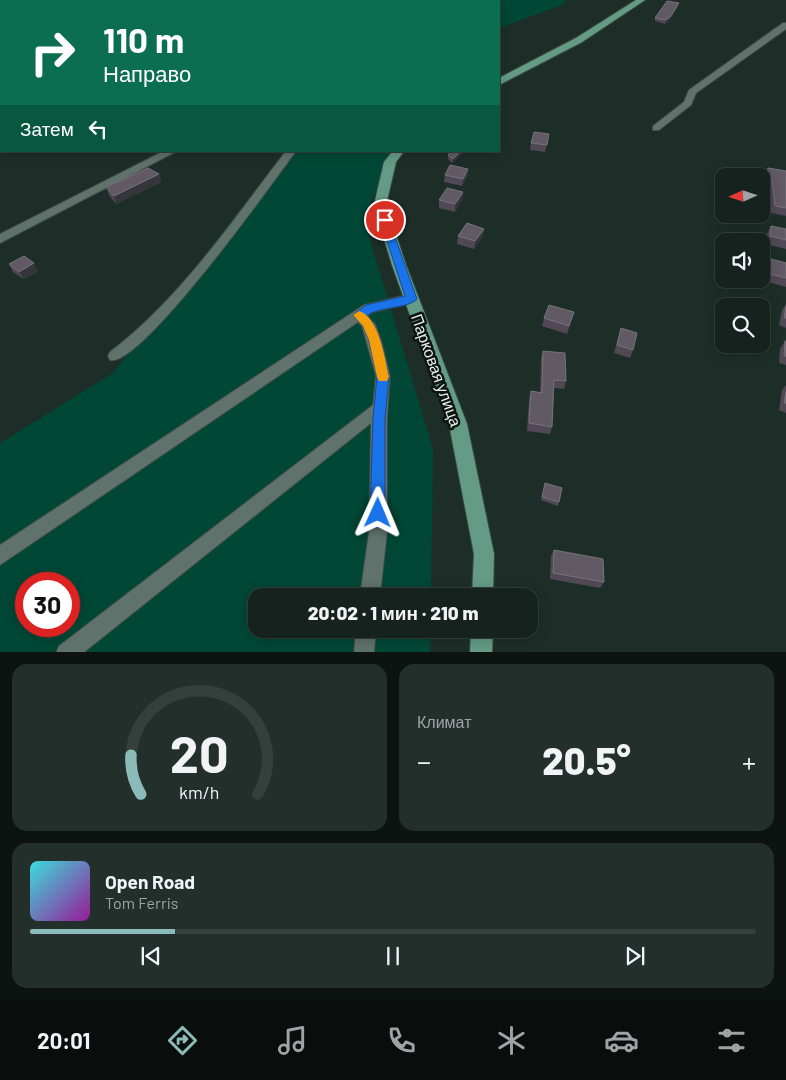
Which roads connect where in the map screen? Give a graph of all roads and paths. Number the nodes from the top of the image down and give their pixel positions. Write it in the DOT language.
graph roads {
  1 [pos="641,0"];
  2 [pos="786,25"];
  3 [pos="500,81"];
  4 [pos="656,128"];
  5 [pos="170,152"];
  6 [pos="290,152"];
  7 [pos="398,152"];
  8 [pos="0,239"];
  9 [pos="411,299"];
  10 [pos="358,315"];
  11 [pos="115,356"];
  12 [pos="380,408"];
  13 [pos="0,556"];
  14 [pos="371,588"];
  15 [pos="483,588"];
  16 [pos="365,638"];
  17 [pos="482,638"];
  18 [pos="66,652"];
  19 [pos="364,652"];
  20 [pos="481,652"];
  1 -- 3 [label="main road"];
  2 -- 4 [label="street"];
  5 -- 8 [label="street"];
  6 -- 11 [label="street"];
  7 -- 9 [label="main road, Парковая улица"];
  9 -- 10 [label="street"];
  9 -- 15 [label="main road, Парковая улица"];
  10 -- 12 [label="street"];
  10 -- 13 [label="street"];
  12 -- 14 [label="street"];
  12 -- 18 [label="street"];
  16 -- 19 [label="street"];
  17 -- 20 [label="main road"];
}
